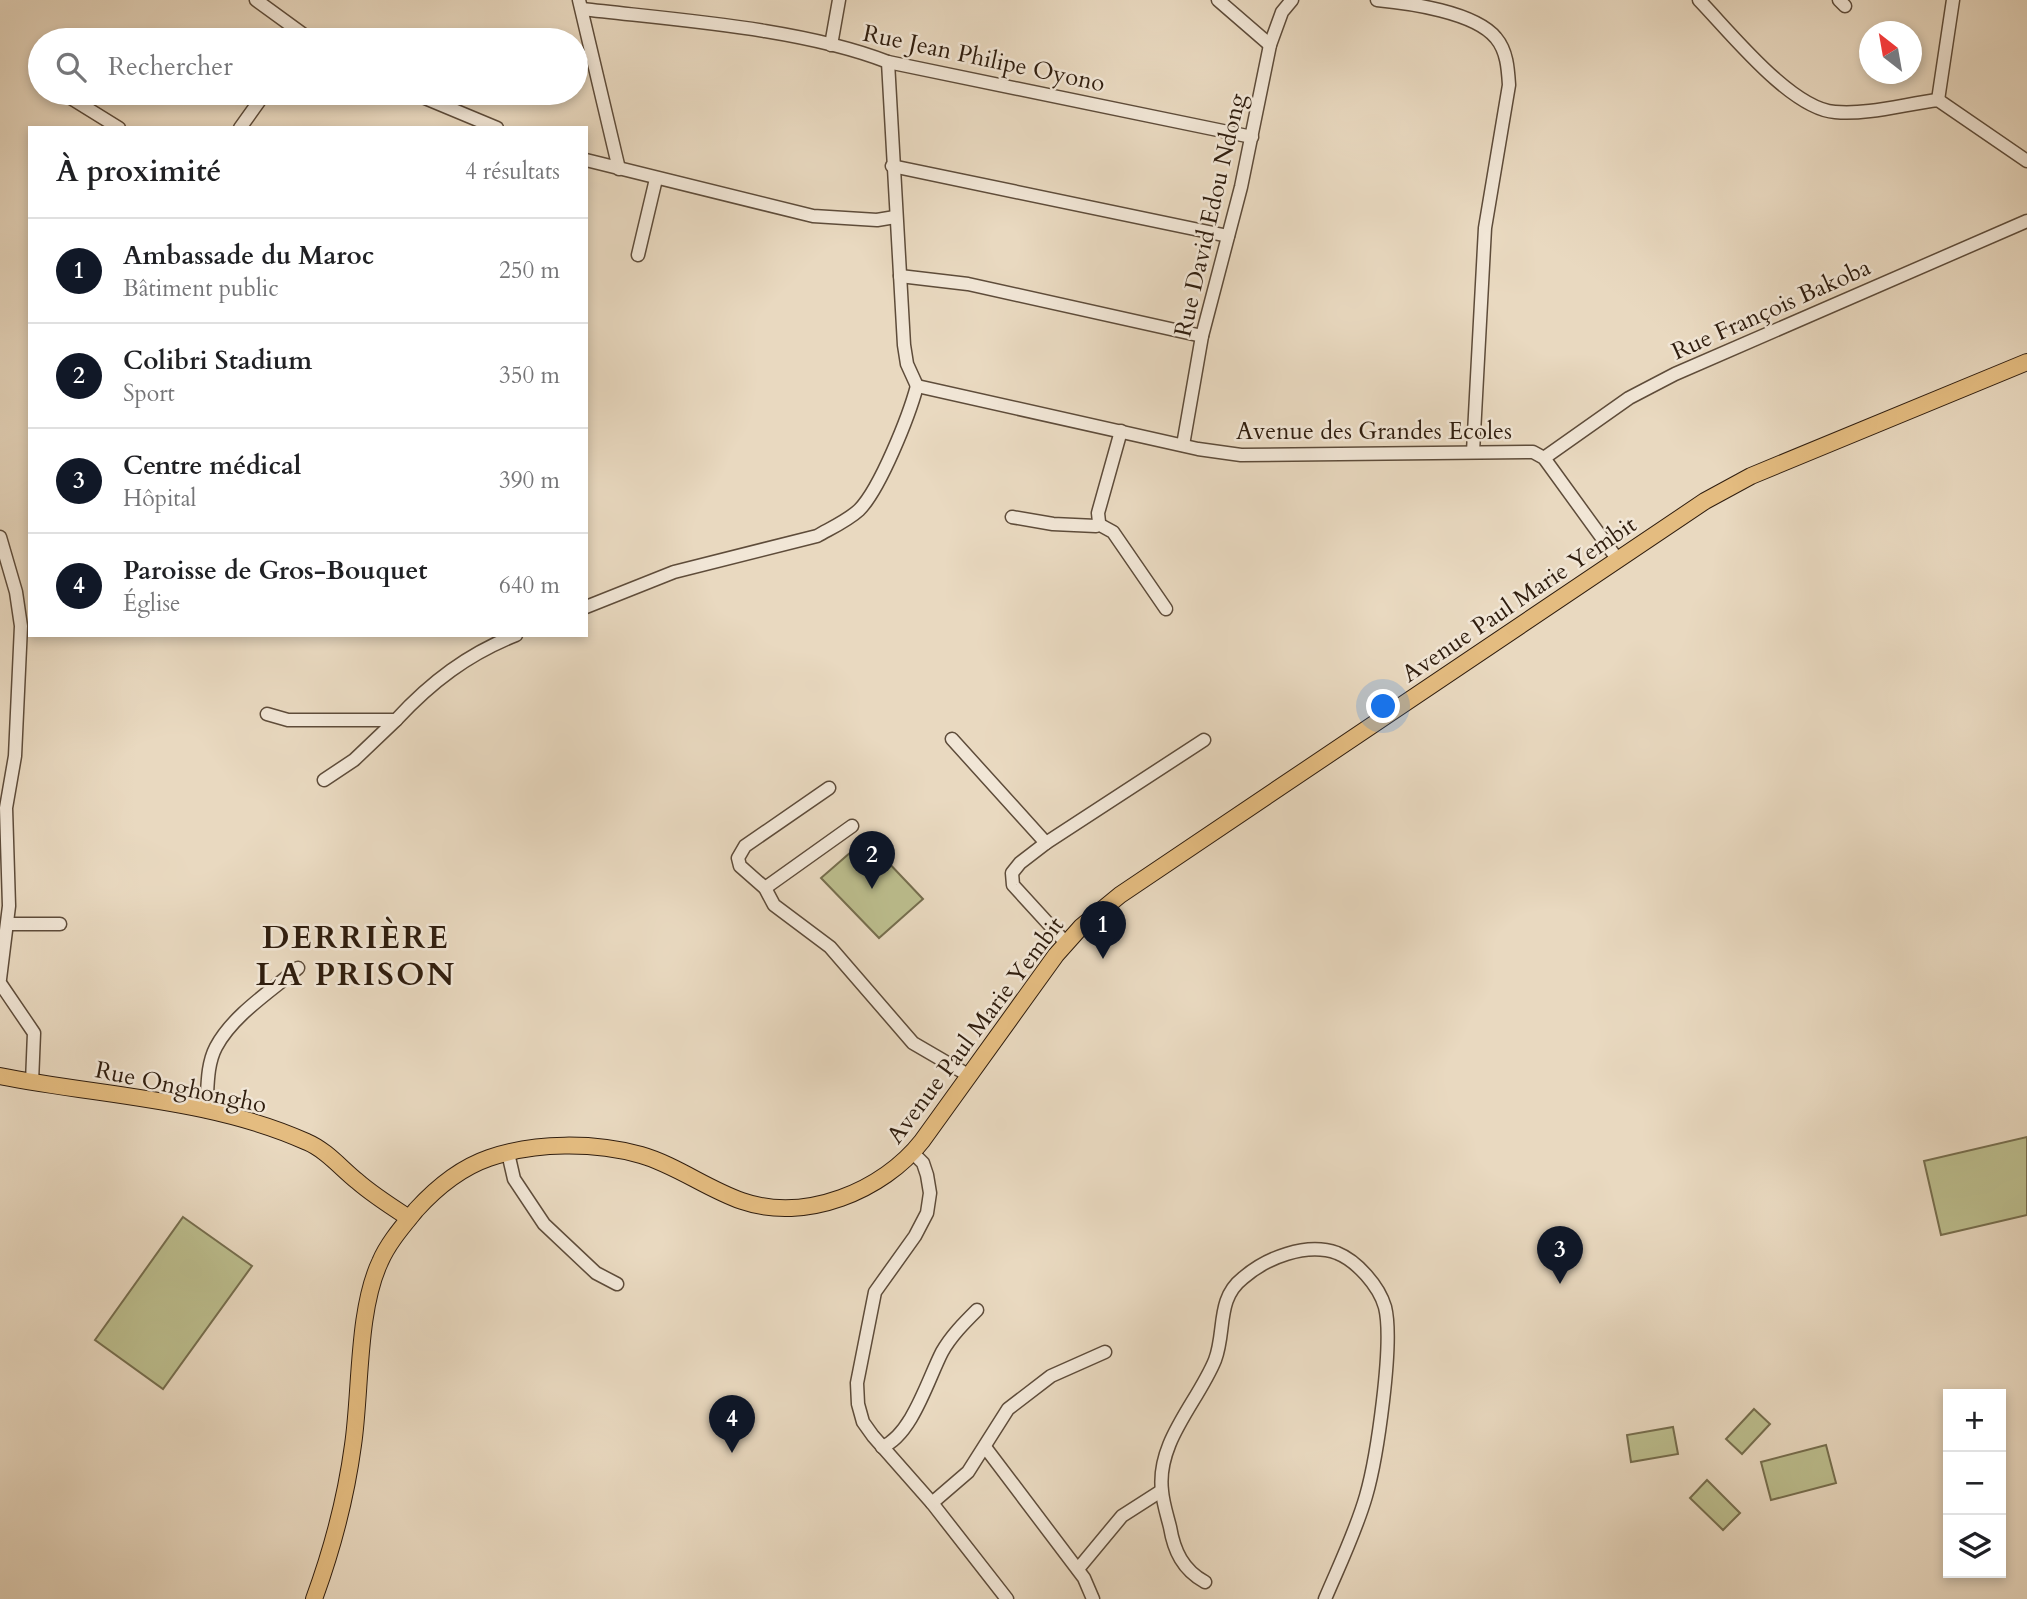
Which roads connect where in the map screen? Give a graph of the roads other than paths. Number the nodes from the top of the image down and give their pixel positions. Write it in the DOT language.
graph roads {
  1 [pos="256,0"];
  2 [pos="839,0"];
  3 [pos="1218,0"];
  4 [pos="1292,0"];
  5 [pos="1377,0"];
  6 [pos="1699,0"];
  7 [pos="1953,0"];
  8 [pos="581,5"];
  9 [pos="292,28"];
  10 [pos="586,28"];
  11 [pos="588,35"];
  12 [pos="831,45"];
  13 [pos="1270,46"];
  14 [pos="888,62"];
  15 [pos="1938,100"];
  16 [pos="83,105"];
  17 [pos="256,105"];
  18 [pos="442,105"];
  19 [pos="116,126"];
  20 [pos="241,126"];
  21 [pos="492,126"];
  22 [pos="1252,137"];
  23 [pos="588,161"];
  24 [pos="2027,161"];
  25 [pos="892,166"];
  26 [pos="619,169"];
  27 [pos="656,178"];
  28 [pos="895,217"];
  29 [pos="2027,221"];
  30 [pos="1228,236"];
  31 [pos="638,255"];
  32 [pos="900,276"];
  33 [pos="1202,336"];
  34 [pos="2027,362"];
  35 [pos="917,386"];
  36 [pos="1121,431"];
  37 [pos="1183,445"];
  38 [pos="1473,452"];
  39 [pos="1544,458"];
  40 [pos="1012,517"];
  41 [pos="1099,525"];
  42 [pos="0,537"];
  43 [pos="1618,560"];
  44 [pos="588,606"];
  45 [pos="1166,609"];
  46 [pos="509,637"];
  47 [pos="267,714"];
  48 [pos="396,720"];
  49 [pos="952,739"];
  50 [pos="1205,740"];
  51 [pos="324,780"];
  52 [pos="829,788"];
  53 [pos="3,807"];
  54 [pos="852,827"];
  55 [pos="1046,843"];
  56 [pos="3,855"];
  57 [pos="765,888"];
  58 [pos="8,924"];
  59 [pos="60,924"];
  60 [pos="1066,943"];
  61 [pos="298,968"];
  62 [pos="0,981"];
  63 [pos="968,1075"];
  64 [pos="0,1076"];
  65 [pos="32,1082"];
  66 [pos="206,1111"];
  67 [pos="508,1153"];
  68 [pos="913,1153"];
  69 [pos="409,1218"];
  70 [pos="617,1284"];
  71 [pos="976,1310"];
  72 [pos="1105,1352"];
  73 [pos="882,1447"];
  74 [pos="985,1447"];
  75 [pos="1161,1491"];
  76 [pos="932,1503"];
  77 [pos="1078,1569"];
  78 [pos="1205,1582"];
  79 [pos="314,1599"];
  80 [pos="1007,1599"];
  81 [pos="1093,1599"];
  82 [pos="1325,1599"];
  1 -- 9 [label="street"];
  2 -- 12 [label="street"];
  3 -- 13 [label="street"];
  4 -- 13 [label="street, Rue David Edou Ndong"];
  5 -- 38 [label="street"];
  6 -- 15 [label="street"];
  7 -- 15 [label="street"];
  8 -- 10 [label="street"];
  8 -- 12 [label="street, Rue Jean Philipe Oyono"];
  11 -- 26 [label="street"];
  12 -- 14 [label="street, Rue Jean Philipe Oyono"];
  13 -- 22 [label="street, Rue David Edou Ndong"];
  14 -- 22 [label="street, Rue Jean Philipe Oyono"];
  14 -- 25 [label="street"];
  15 -- 24 [label="street"];
  16 -- 19 [label="street"];
  17 -- 20 [label="street"];
  18 -- 21 [label="street"];
  22 -- 30 [label="street, Rue David Edou Ndong"];
  23 -- 26 [label="street"];
  25 -- 28 [label="street"];
  25 -- 30 [label="street"];
  26 -- 27 [label="street"];
  27 -- 28 [label="street"];
  27 -- 31 [label="street"];
  28 -- 32 [label="street"];
  29 -- 39 [label="street, Rue François Bakoba"];
  30 -- 33 [label="street, Rue David Edou Ndong"];
  32 -- 33 [label="street"];
  32 -- 35 [label="street"];
  33 -- 37 [label="street, Rue David Edou Ndong"];
  34 -- 43 [label="main road, Avenue Paul Marie Yembit"];
  35 -- 36 [label="street, Avenue des Grandes Ecoles"];
  35 -- 44 [label="street"];
  36 -- 37 [label="street, Avenue des Grandes Ecoles"];
  36 -- 41 [label="street"];
  37 -- 38 [label="street, Avenue des Grandes Ecoles"];
  38 -- 39 [label="street, Avenue des Grandes Ecoles"];
  39 -- 43 [label="street, Avenue des Grandes Ecoles"];
  40 -- 41 [label="street"];
  41 -- 45 [label="street"];
  42 -- 53 [label="street"];
  43 -- 60 [label="main road, Avenue Paul Marie Yembit"];
  46 -- 48 [label="street"];
  47 -- 48 [label="street"];
  48 -- 51 [label="street"];
  49 -- 55 [label="street"];
  50 -- 55 [label="street"];
  52 -- 57 [label="street"];
  53 -- 56 [label="street"];
  54 -- 57 [label="street"];
  55 -- 60 [label="street"];
  56 -- 58 [label="street"];
  57 -- 63 [label="street"];
  58 -- 59 [label="street"];
  58 -- 62 [label="street"];
  60 -- 63 [label="main road, Avenue Paul Marie Yembit"];
  61 -- 66 [label="street"];
  62 -- 65 [label="street"];
  63 -- 68 [label="main road, Avenue Paul Marie Yembit"];
  64 -- 65 [label="main road, Rue Onghongho"];
  65 -- 66 [label="main road, Rue Onghongho"];
  66 -- 69 [label="main road, Rue Onghongho"];
  67 -- 68 [label="main road, Avenue Paul Marie Yembit"];
  67 -- 69 [label="main road, Avenue Paul Marie Yembit"];
  67 -- 70 [label="street"];
  68 -- 73 [label="street"];
  69 -- 79 [label="main road, Avenue Paul Marie Yembit"];
  71 -- 73 [label="street"];
  72 -- 74 [label="street"];
  73 -- 76 [label="street"];
  74 -- 76 [label="street"];
  74 -- 77 [label="street"];
  75 -- 77 [label="street"];
  75 -- 78 [label="street"];
  75 -- 82 [label="street"];
  76 -- 80 [label="street"];
  77 -- 81 [label="street"];
}
